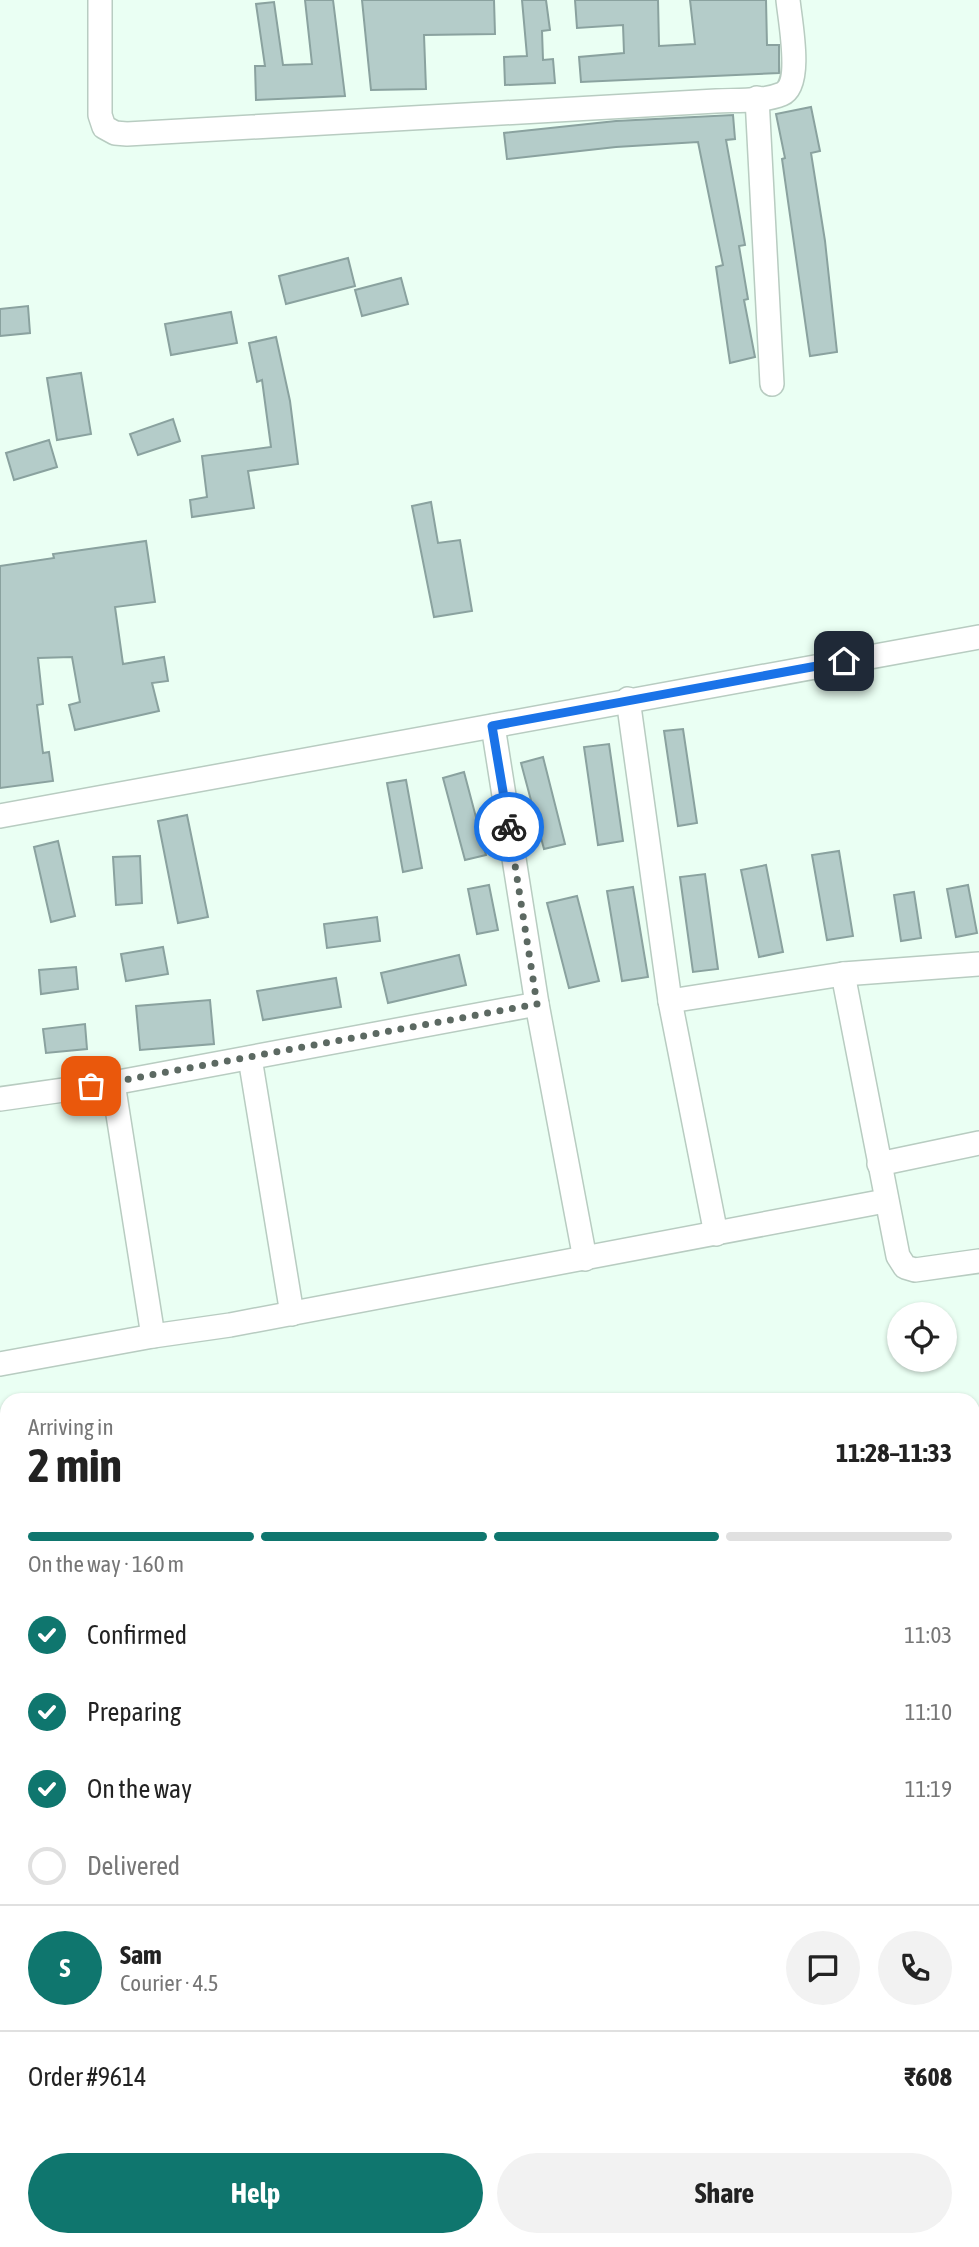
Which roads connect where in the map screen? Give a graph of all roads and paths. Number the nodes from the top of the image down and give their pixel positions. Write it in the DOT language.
graph roads {
  1 [pos="100,0"];
  2 [pos="788,0"];
  3 [pos="757,98"];
  4 [pos="772,384"];
  5 [pos="979,636"];
  6 [pos="628,699"];
  7 [pos="492,726"];
  8 [pos="0,816"];
  9 [pos="979,964"];
  10 [pos="843,974"];
  11 [pos="670,1001"];
  12 [pos="537,1004"];
  13 [pos="250,1058"];
  14 [pos="113,1083"];
  15 [pos="0,1100"];
  16 [pos="979,1143"];
  17 [pos="879,1164"];
  18 [pos="885,1201"];
  19 [pos="716,1234"];
  20 [pos="585,1258"];
  21 [pos="979,1261"];
  22 [pos="292,1314"];
  23 [pos="153,1336"];
  24 [pos="0,1364"];
  1 -- 3 [label="street"];
  2 -- 3 [label="street"];
  3 -- 4 [label="street"];
  5 -- 6 [label="street"];
  6 -- 7 [label="street"];
  6 -- 11 [label="street"];
  7 -- 8 [label="street"];
  7 -- 12 [label="street"];
  9 -- 10 [label="street"];
  10 -- 11 [label="street"];
  10 -- 17 [label="street"];
  11 -- 19 [label="street"];
  12 -- 13 [label="street"];
  12 -- 20 [label="street"];
  13 -- 14 [label="street"];
  13 -- 22 [label="street"];
  14 -- 15 [label="street"];
  14 -- 23 [label="street"];
  16 -- 17 [label="street"];
  17 -- 18 [label="street"];
  18 -- 19 [label="street"];
  18 -- 21 [label="street"];
  19 -- 20 [label="street"];
  20 -- 22 [label="street"];
  22 -- 23 [label="street"];
  23 -- 24 [label="street"];
}
